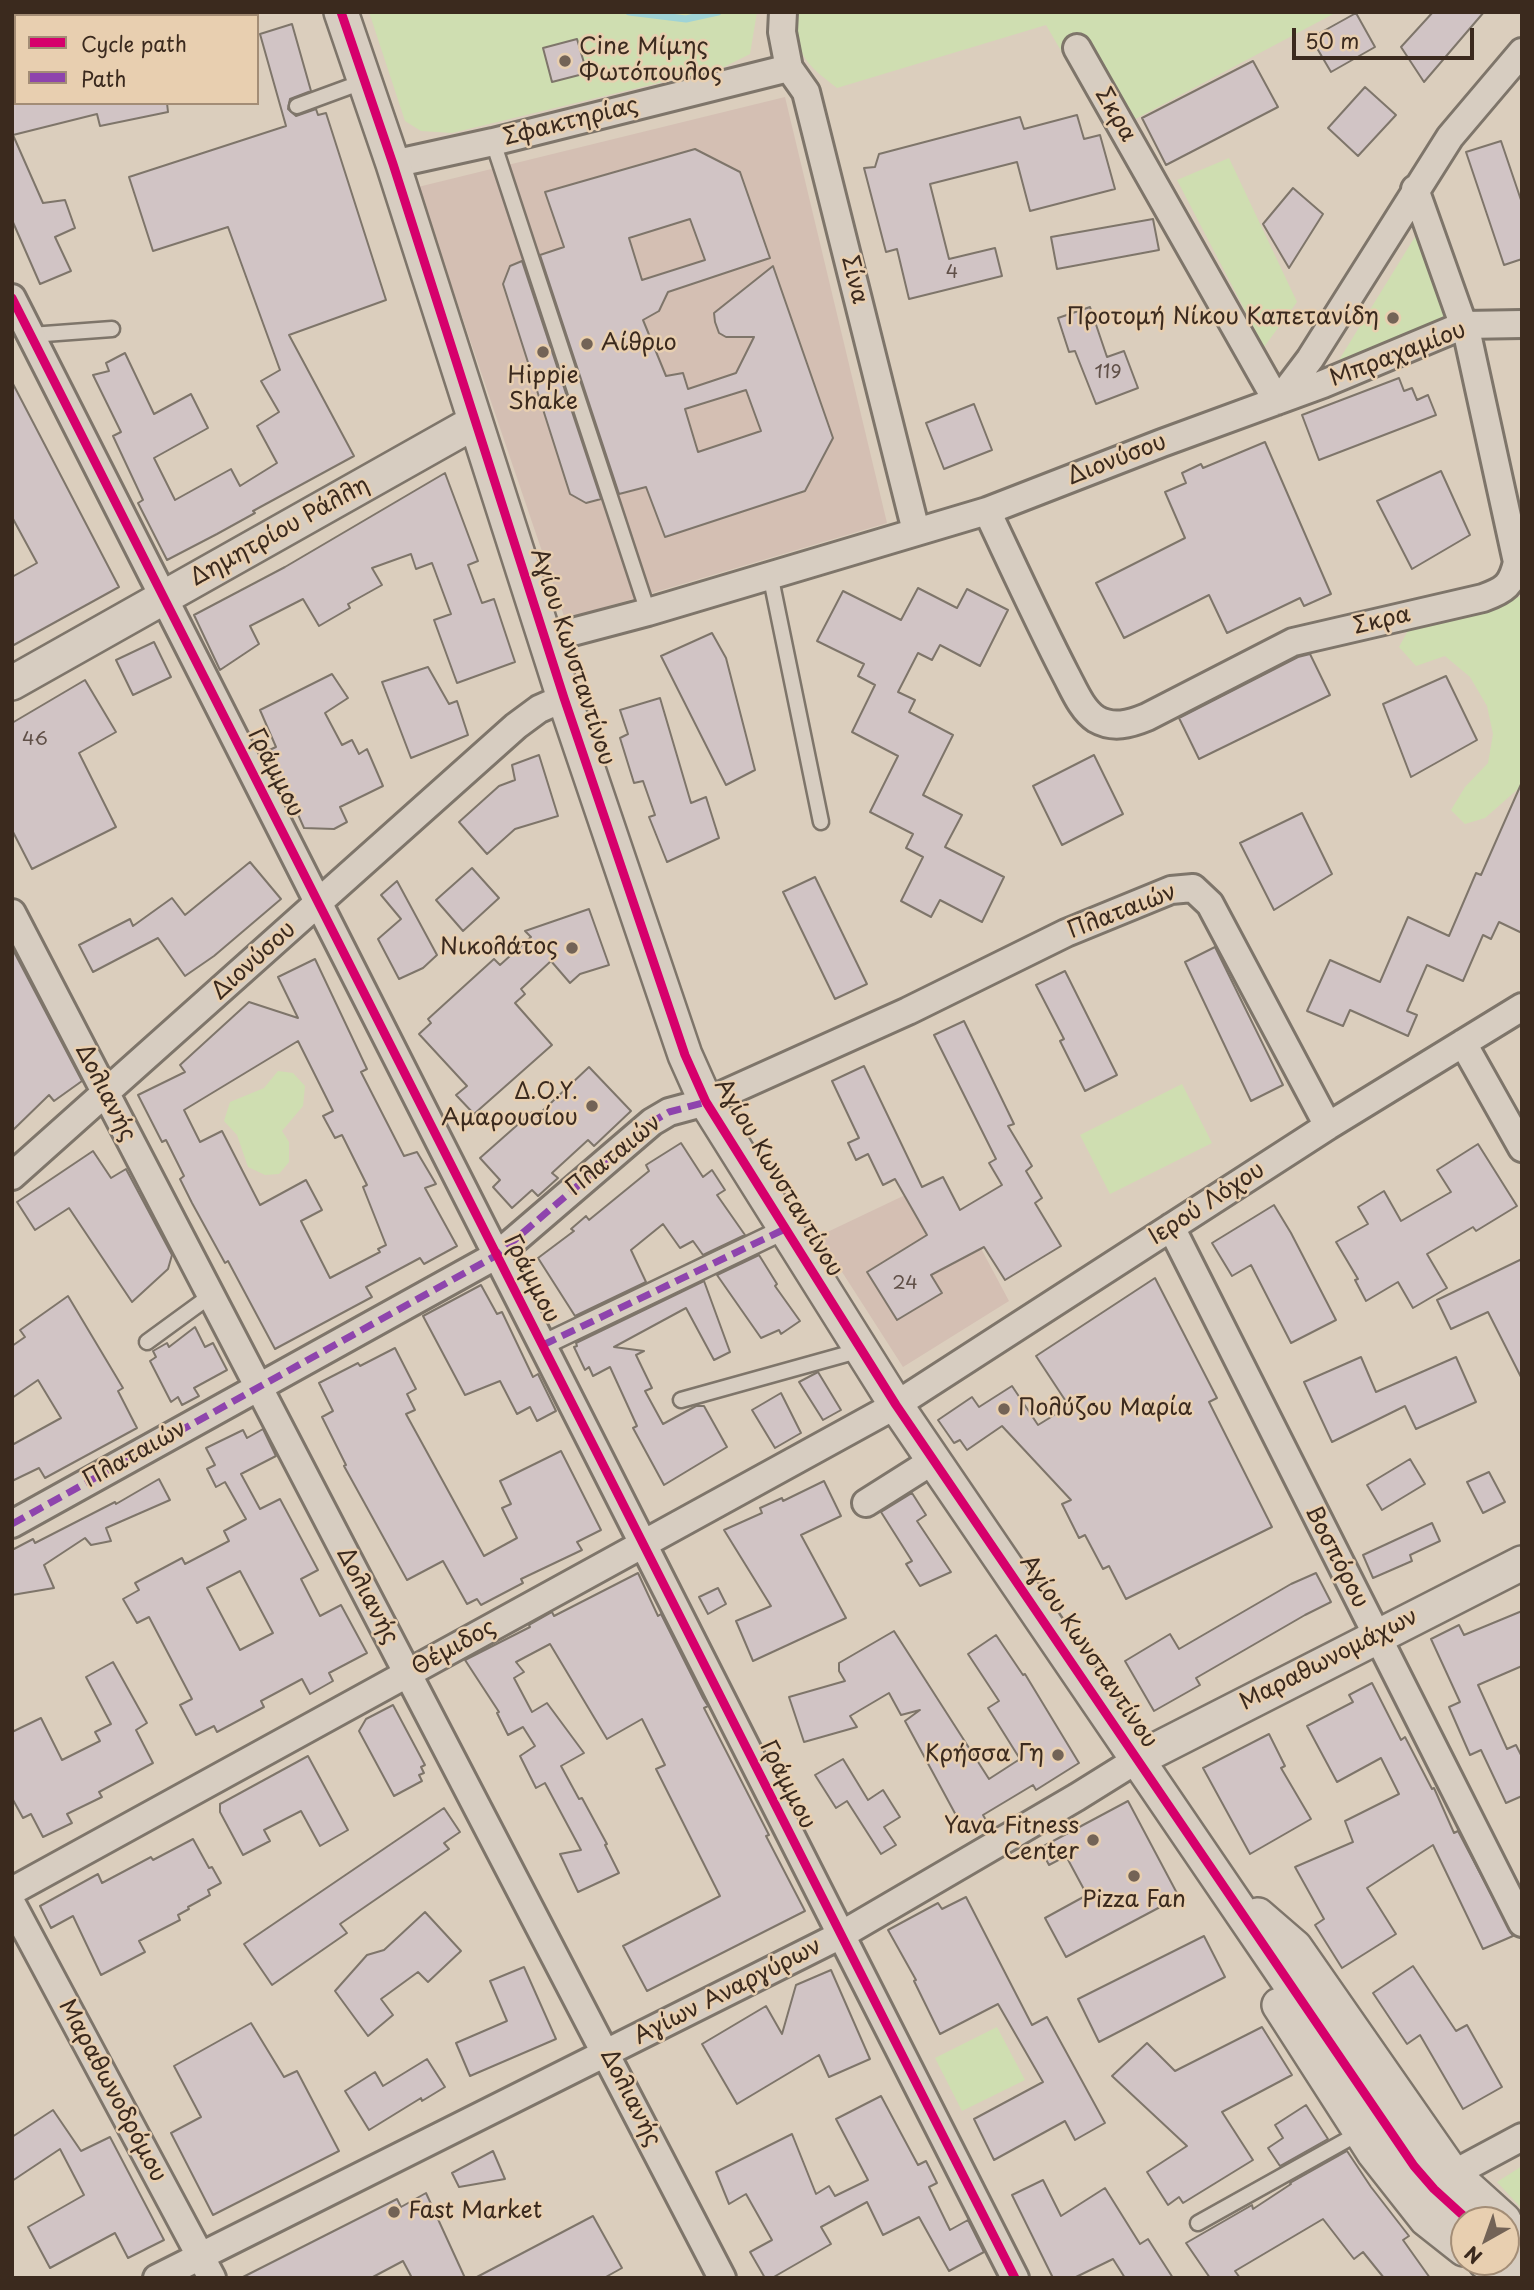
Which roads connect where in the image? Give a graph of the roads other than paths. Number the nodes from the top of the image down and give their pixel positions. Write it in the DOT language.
graph roads {
  1 [pos="341,12"];
  2 [pos="783,22"];
  3 [pos="1077,48"];
  4 [pos="1522,52"];
  5 [pos="789,68"];
  6 [pos="365,81"];
  7 [pos="297,106"];
  8 [pos="493,142"];
  9 [pos="393,164"];
  10 [pos="1415,188"];
  11 [pos="12,298"];
  12 [pos="1522,324"];
  13 [pos="1464,326"];
  14 [pos="112,329"];
  15 [pos="31,335"];
  16 [pos="1278,401"];
  17 [pos="475,422"];
  18 [pos="987,511"];
  19 [pos="916,531"];
  20 [pos="770,574"];
  21 [pos="164,597"];
  22 [pos="648,612"];
  23 [pos="546,639"];
  24 [pos="12,683"];
  25 [pos="564,698"];
  26 [pos="821,822"];
  27 [pos="319,903"];
  28 [pos="12,913"];
  29 [pos="1522,1007"];
  30 [pos="1463,1043"];
  31 [pos="106,1095"];
  32 [pos="706,1102"];
  33 [pos="1328,1126"];
  34 [pos="1522,1148"];
  35 [pos="12,1177"];
  36 [pos="1171,1227"];
  37 [pos="785,1229"];
  38 [pos="497,1255"];
  39 [pos="210,1296"];
  40 [pos="147,1342"];
  41 [pos="543,1345"];
  42 [pos="861,1350"];
  43 [pos="257,1386"];
  44 [pos="681,1400"];
  45 [pos="896,1405"];
  46 [pos="934,1460"];
  47 [pos="866,1503"];
  48 [pos="12,1524"];
  49 [pos="644,1544"];
  50 [pos="1522,1563"];
  51 [pos="1376,1637"];
  52 [pos="408,1674"];
  53 [pos="1138,1759"];
  54 [pos="1222,1883"];
  55 [pos="12,1891"];
  56 [pos="12,1904"];
  57 [pos="1522,1923"];
  58 [pos="841,1935"];
  59 [pos="607,2052"];
  60 [pos="1361,2132"];
  61 [pos="1522,2137"];
  62 [pos="1453,2174"];
  63 [pos="1453,2206"];
  64 [pos="1487,2206"];
  65 [pos="1198,2222"];
  66 [pos="1450,2238"];
  67 [pos="206,2267"];
  68 [pos="157,2278"];
  69 [pos="722,2278"];
  70 [pos="1015,2278"];
  1 -- 6 [label="street, Αγίου Κωνσταντίνου"];
  2 -- 5 [label="street, Σίνα"];
  3 -- 16 [label="street, Σκρα"];
  4 -- 10 [label="street"];
  5 -- 8 [label="street, Σφακτηρίας"];
  5 -- 19 [label="street, Σίνα"];
  6 -- 7 [label="lane"];
  6 -- 9 [label="street, Αγίου Κωνσταντίνου"];
  8 -- 9 [label="street, Σφακτηρίας"];
  8 -- 22 [label="lane"];
  9 -- 17 [label="street, Αγίου Κωνσταντίνου"];
  10 -- 13 [label="street, Σκρα"];
  10 -- 16 [label="street"];
  11 -- 15 [label="street, Γράμμου"];
  12 -- 13 [label="street, Μπραχαμίου"];
  13 -- 16 [label="street, Μπραχαμίου"];
  13 -- 18 [label="street, Σκρα"];
  14 -- 15 [label="lane"];
  15 -- 21 [label="street, Γράμμου"];
  16 -- 18 [label="street, Διονύσου"];
  17 -- 21 [label="street, Δημητρίου Ράλλη"];
  17 -- 23 [label="street, Αγίου Κωνσταντίνου"];
  18 -- 19 [label="street, Διονύσου"];
  19 -- 20 [label="street, Διονύσου"];
  20 -- 22 [label="street, Διονύσου"];
  20 -- 26 [label="lane"];
  21 -- 24 [label="street, Δημητρίου Ράλλη"];
  21 -- 27 [label="street, Γράμμου"];
  22 -- 23 [label="street, Διονύσου"];
  23 -- 25 [label="street, Αγίου Κωνσταντίνου"];
  25 -- 27 [label="street, Διονύσου"];
  25 -- 32 [label="street, Αγίου Κωνσταντίνου"];
  27 -- 31 [label="street, Διονύσου"];
  27 -- 38 [label="street, Γράμμου"];
  28 -- 31 [label="street, Δολιανής"];
  29 -- 30 [label="street, Ιερού Λόχου"];
  30 -- 33 [label="street, Ιερού Λόχου"];
  30 -- 34 [label="street"];
  31 -- 35 [label="street, Διονύσου"];
  31 -- 39 [label="street, Δολιανής"];
  32 -- 33 [label="street, Πλαταιών"];
  32 -- 37 [label="street, Αγίου Κωνσταντίνου"];
  32 -- 38 [label="street, Πλαταιών"];
  33 -- 36 [label="street, Ιερού Λόχου"];
  36 -- 45 [label="street, Ιερού Λόχου"];
  36 -- 51 [label="street, Βοσπόρου"];
  37 -- 41 [label="street"];
  37 -- 42 [label="street, Αγίου Κωνσταντίνου"];
  38 -- 41 [label="street, Γράμμου"];
  38 -- 43 [label="street, Πλαταιών"];
  39 -- 40 [label="lane"];
  39 -- 43 [label="street, Δολιανής"];
  41 -- 49 [label="street, Γράμμου"];
  42 -- 44 [label="lane"];
  42 -- 45 [label="street, Αγίου Κωνσταντίνου"];
  43 -- 48 [label="street, Πλαταιών"];
  43 -- 52 [label="street, Δολιανής"];
  45 -- 46 [label="street, Αγίου Κωνσταντίνου"];
  45 -- 49 [label="street, Θέμιδος"];
  46 -- 47 [label="street"];
  46 -- 53 [label="street, Αγίου Κωνσταντίνου"];
  49 -- 52 [label="street, Θέμιδος"];
  49 -- 58 [label="street, Γράμμου"];
  50 -- 51 [label="street, Μαραθωνομάχων"];
  51 -- 53 [label="street, Μαραθωνομάχων"];
  51 -- 57 [label="street, Βοσπόρου"];
  52 -- 55 [label="street, Θέμιδος"];
  52 -- 59 [label="street, Δολιανής"];
  53 -- 54 [label="street, Αγίου Κωνσταντίνου"];
  53 -- 58 [label="street, Αγίων Αναργύρων"];
  54 -- 60 [label="street, Αγίου Κωνσταντίνου"];
  54 -- 62 [label="street, Αγίου Κωνσταντίνου"];
  54 -- 63 [label="street, Αγίου Κωνσταντίνου"];
  56 -- 67 [label="street, Μαραθωνοδρόμου"];
  58 -- 59 [label="street, Αγίων Αναργύρων"];
  58 -- 70 [label="street, Γράμμου"];
  59 -- 67 [label="street, Αγίων Αναργύρων"];
  59 -- 69 [label="street, Δολιανής"];
  60 -- 65 [label="lane"];
  60 -- 66 [label="street, Αγίου Κωνσταντίνου"];
  61 -- 62 [label="street"];
  62 -- 64 [label="street, Αγίου Κωνσταντίνου"];
  67 -- 68 [label="street, Αγίων Αναργύρων"];
}
